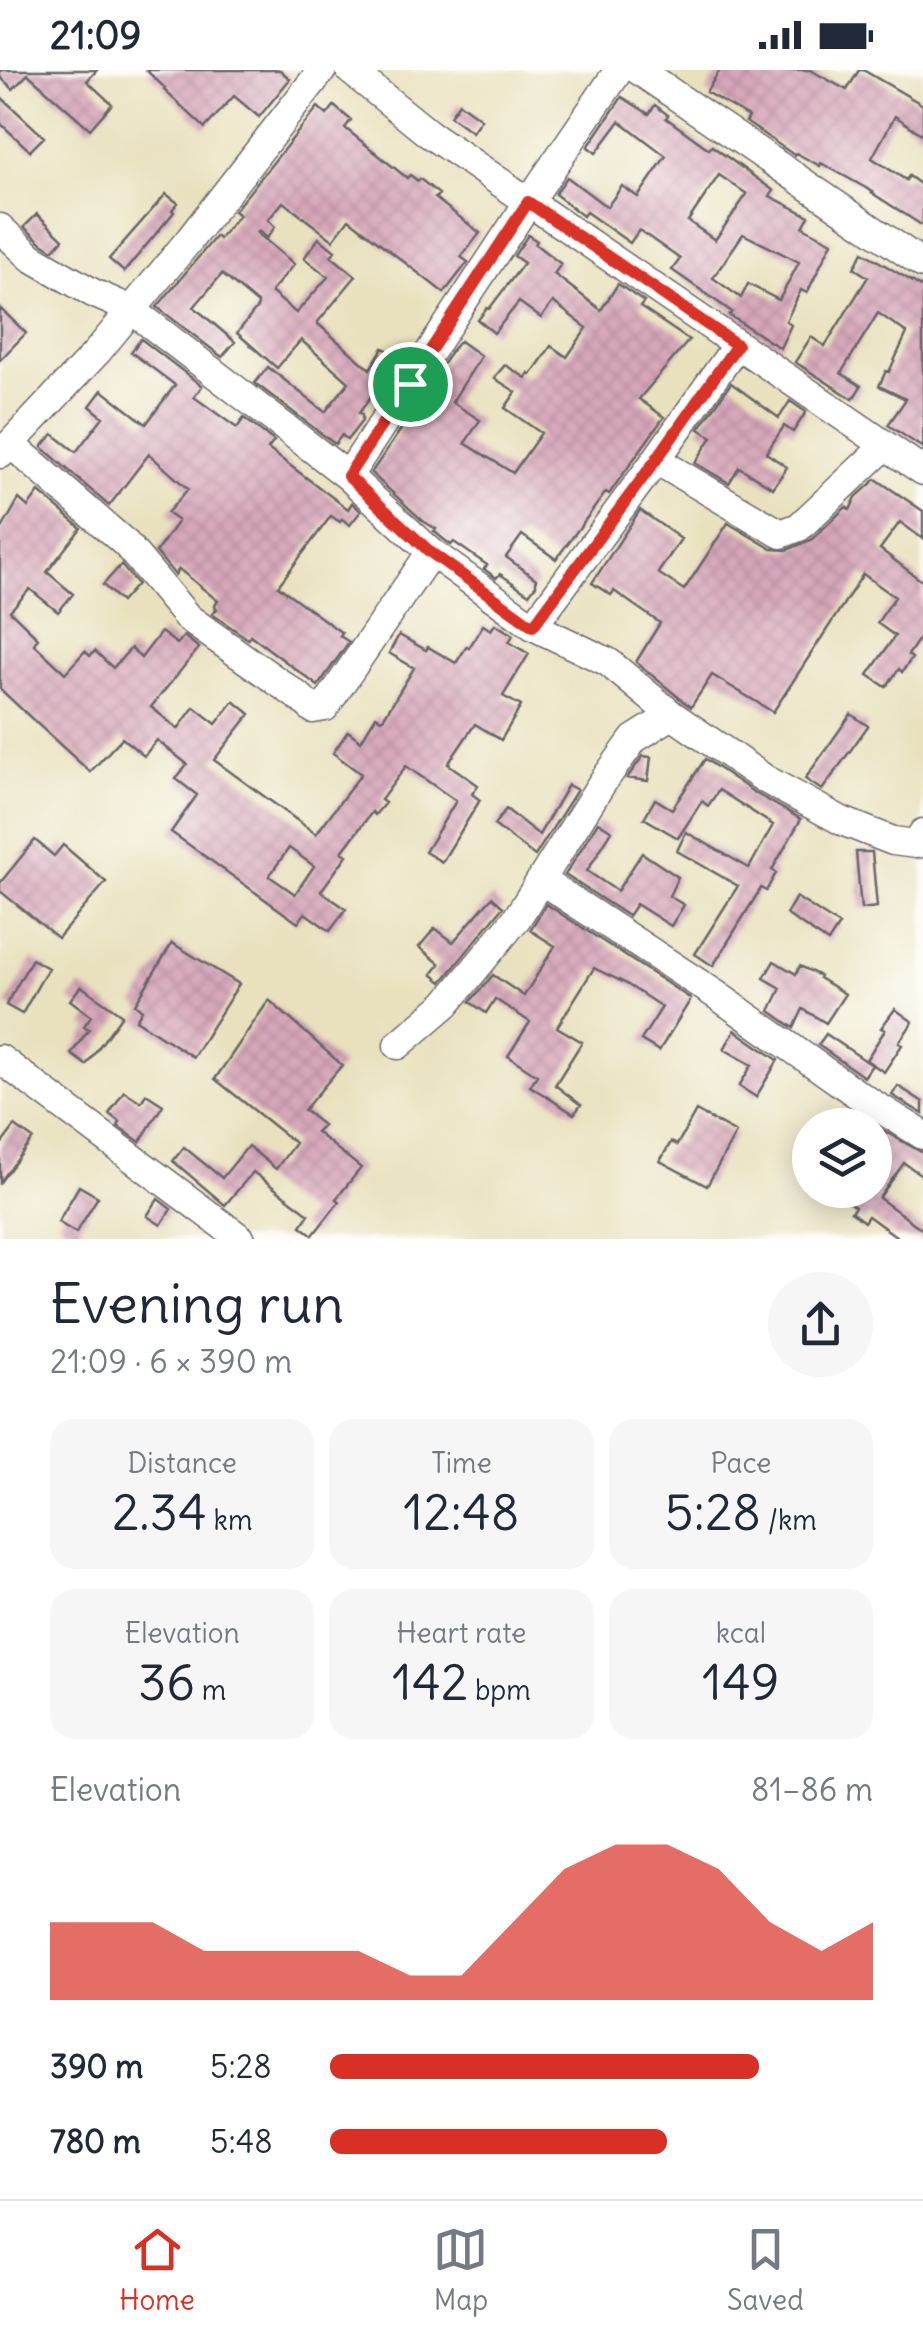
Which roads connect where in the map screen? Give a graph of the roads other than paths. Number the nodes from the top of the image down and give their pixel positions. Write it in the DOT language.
graph roads {
  1 [pos="322,70"];
  2 [pos="350,70"];
  3 [pos="620,70"];
  4 [pos="638,70"];
  5 [pos="528,202"];
  6 [pos="0,228"];
  7 [pos="923,264"];
  8 [pos="132,310"];
  9 [pos="737,345"];
  10 [pos="885,446"];
  11 [pos="6,449"];
  12 [pos="656,460"];
  13 [pos="923,472"];
  14 [pos="348,476"];
  15 [pos="430,552"];
  16 [pos="533,626"];
  17 [pos="672,715"];
  18 [pos="923,833"];
  19 [pos="541,880"];
  20 [pos="398,1045"];
  21 [pos="3,1070"];
  22 [pos="923,1135"];
  23 [pos="242,1239"];
  1 -- 8 [label="street"];
  2 -- 5 [label="street"];
  3 -- 5 [label="street"];
  4 -- 7 [label="street"];
  5 -- 9 [label="street"];
  5 -- 14 [label="street"];
  6 -- 8 [label="street"];
  8 -- 11 [label="street"];
  8 -- 14 [label="street"];
  9 -- 10 [label="street"];
  9 -- 12 [label="street"];
  10 -- 12 [label="street"];
  10 -- 13 [label="street"];
  11 -- 15 [label="street"];
  12 -- 16 [label="street"];
  14 -- 15 [label="street"];
  15 -- 16 [label="street"];
  16 -- 17 [label="street"];
  17 -- 18 [label="street"];
  17 -- 19 [label="street"];
  19 -- 20 [label="street"];
  19 -- 22 [label="street"];
  21 -- 23 [label="street"];
}
